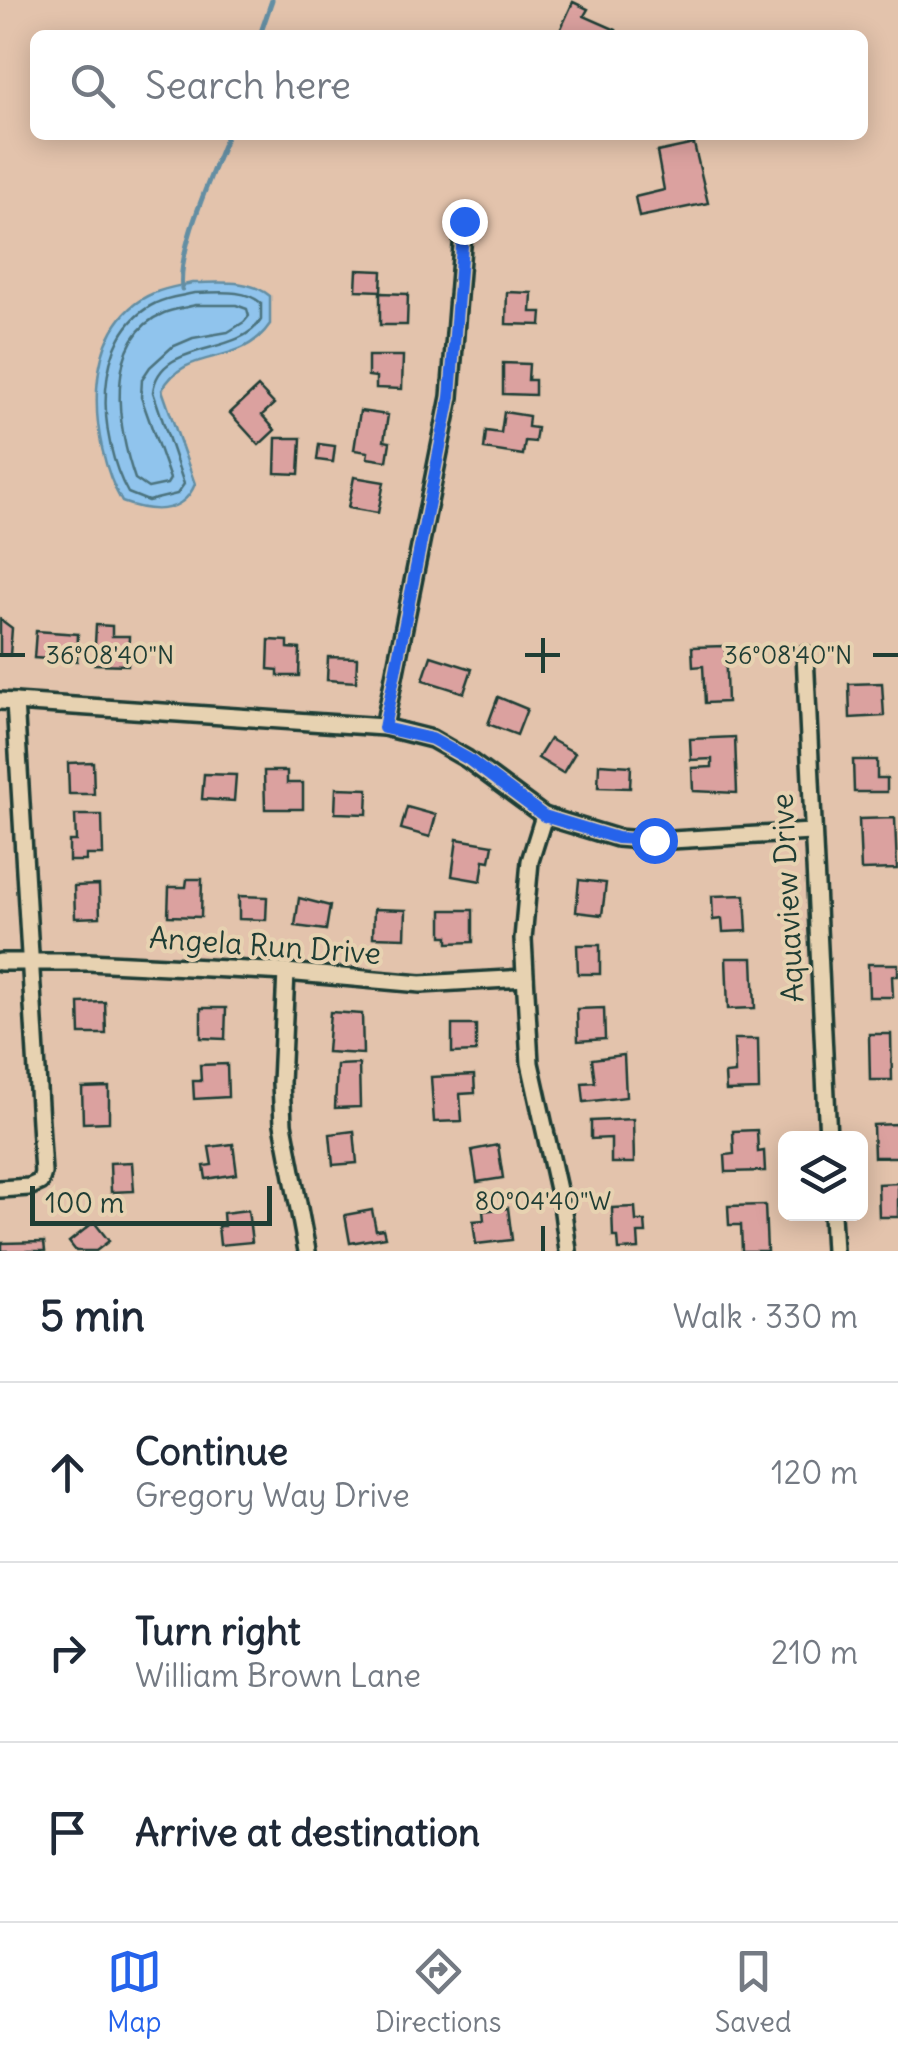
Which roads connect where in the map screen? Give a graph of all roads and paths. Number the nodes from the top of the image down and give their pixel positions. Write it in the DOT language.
graph roads {
  1 [pos="464,221"];
  2 [pos="805,654"];
  3 [pos="8,702"];
  4 [pos="384,728"];
  5 [pos="544,816"];
  6 [pos="811,832"];
  7 [pos="29,961"];
  8 [pos="0,962"];
  9 [pos="286,972"];
  10 [pos="526,978"];
  11 [pos="828,1131"];
  12 [pos="0,1189"];
  13 [pos="832,1221"];
  14 [pos="308,1251"];
  15 [pos="568,1251"];
  16 [pos="834,1251"];
  1 -- 4 [label="street"];
  2 -- 6 [label="street, Aquaview Drive"];
  3 -- 4 [label="street"];
  3 -- 7 [label="street"];
  4 -- 5 [label="street"];
  5 -- 6 [label="street"];
  5 -- 10 [label="street"];
  6 -- 11 [label="street, Aquaview Drive"];
  7 -- 8 [label="street, Angela Run Drive"];
  7 -- 9 [label="street, Angela Run Drive"];
  7 -- 12 [label="street"];
  9 -- 10 [label="street, Angela Run Drive"];
  9 -- 14 [label="street"];
  10 -- 15 [label="street"];
  13 -- 16 [label="street"];
}
